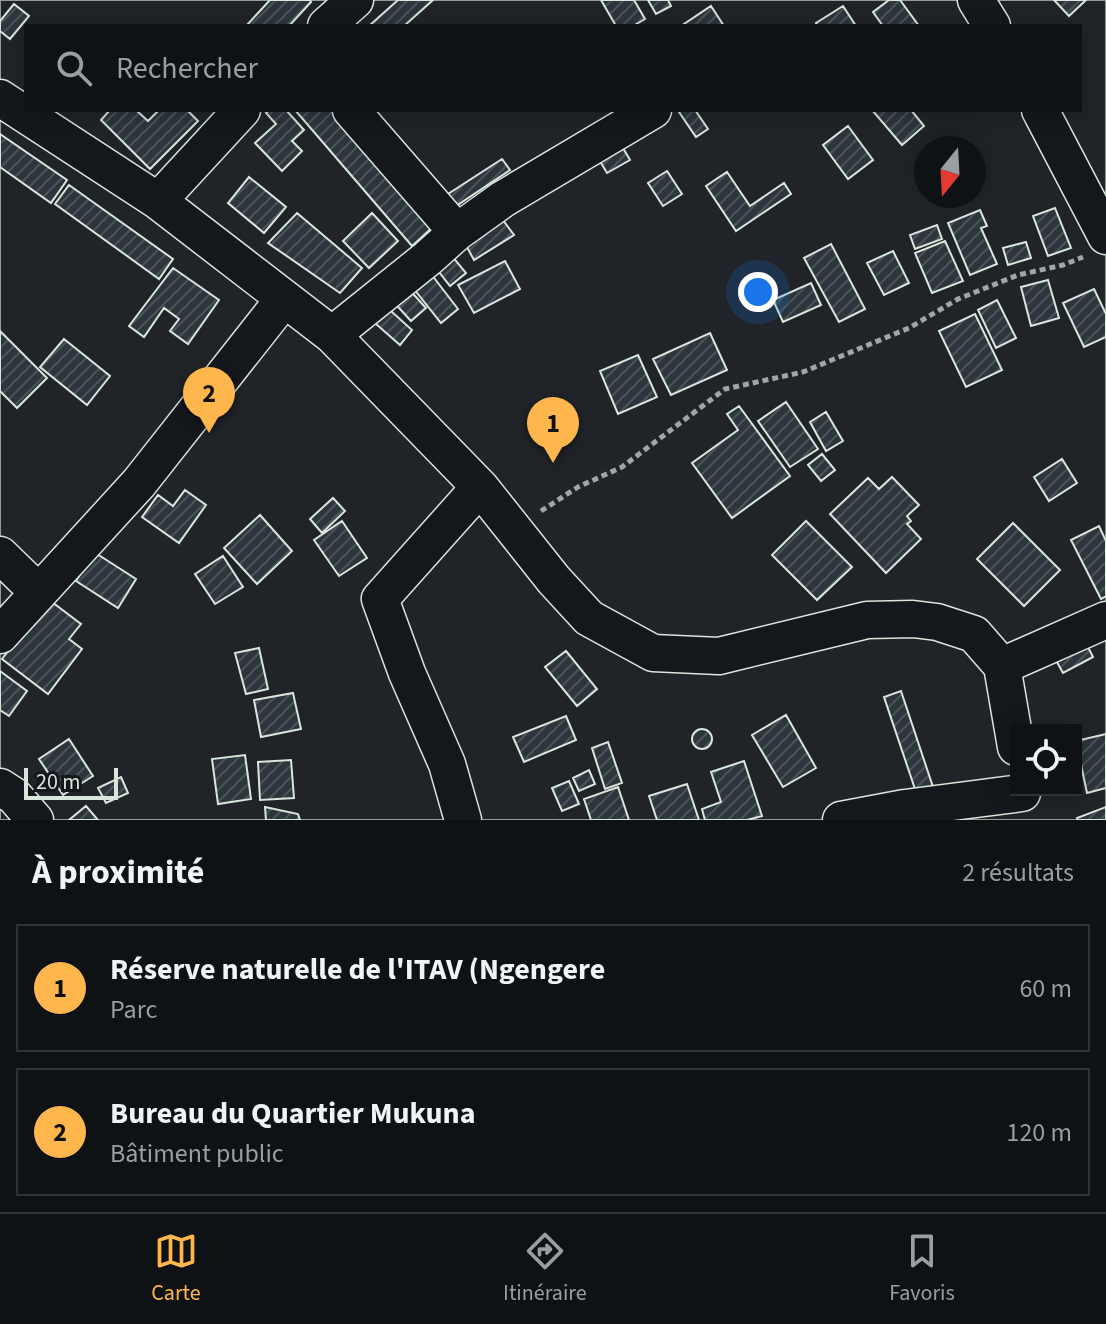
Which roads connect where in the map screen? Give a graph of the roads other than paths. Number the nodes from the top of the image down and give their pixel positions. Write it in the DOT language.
graph roads {
  1 [pos="355,0"];
  2 [pos="976,0"];
  3 [pos="328,24"];
  4 [pos="991,24"];
  5 [pos="0,98"];
  6 [pos="240,112"];
  7 [pos="353,112"];
  8 [pos="650,112"];
  9 [pos="1041,112"];
  10 [pos="158,201"];
  11 [pos="457,232"];
  12 [pos="1099,244"];
  13 [pos="284,299"];
  14 [pos="332,335"];
  15 [pos="480,487"];
  16 [pos="0,555"];
  17 [pos="38,592"];
  18 [pos="1106,620"];
  19 [pos="0,635"];
  20 [pos="1002,666"];
  21 [pos="1012,724"];
  22 [pos="0,787"];
  23 [pos="1024,801"];
  24 [pos="35,820"];
  25 [pos="463,820"];
  26 [pos="841,820"];
  1 -- 3 [label="street"];
  2 -- 4 [label="street"];
  5 -- 10 [label="street"];
  6 -- 10 [label="street"];
  7 -- 11 [label="street"];
  8 -- 11 [label="street"];
  9 -- 12 [label="street"];
  10 -- 13 [label="street"];
  11 -- 14 [label="street"];
  13 -- 14 [label="street"];
  13 -- 17 [label="street"];
  14 -- 15 [label="street"];
  15 -- 20 [label="street"];
  15 -- 25 [label="street"];
  16 -- 17 [label="street"];
  17 -- 19 [label="street"];
  18 -- 20 [label="street"];
  20 -- 21 [label="street"];
  22 -- 24 [label="street"];
  23 -- 26 [label="street"];
}
